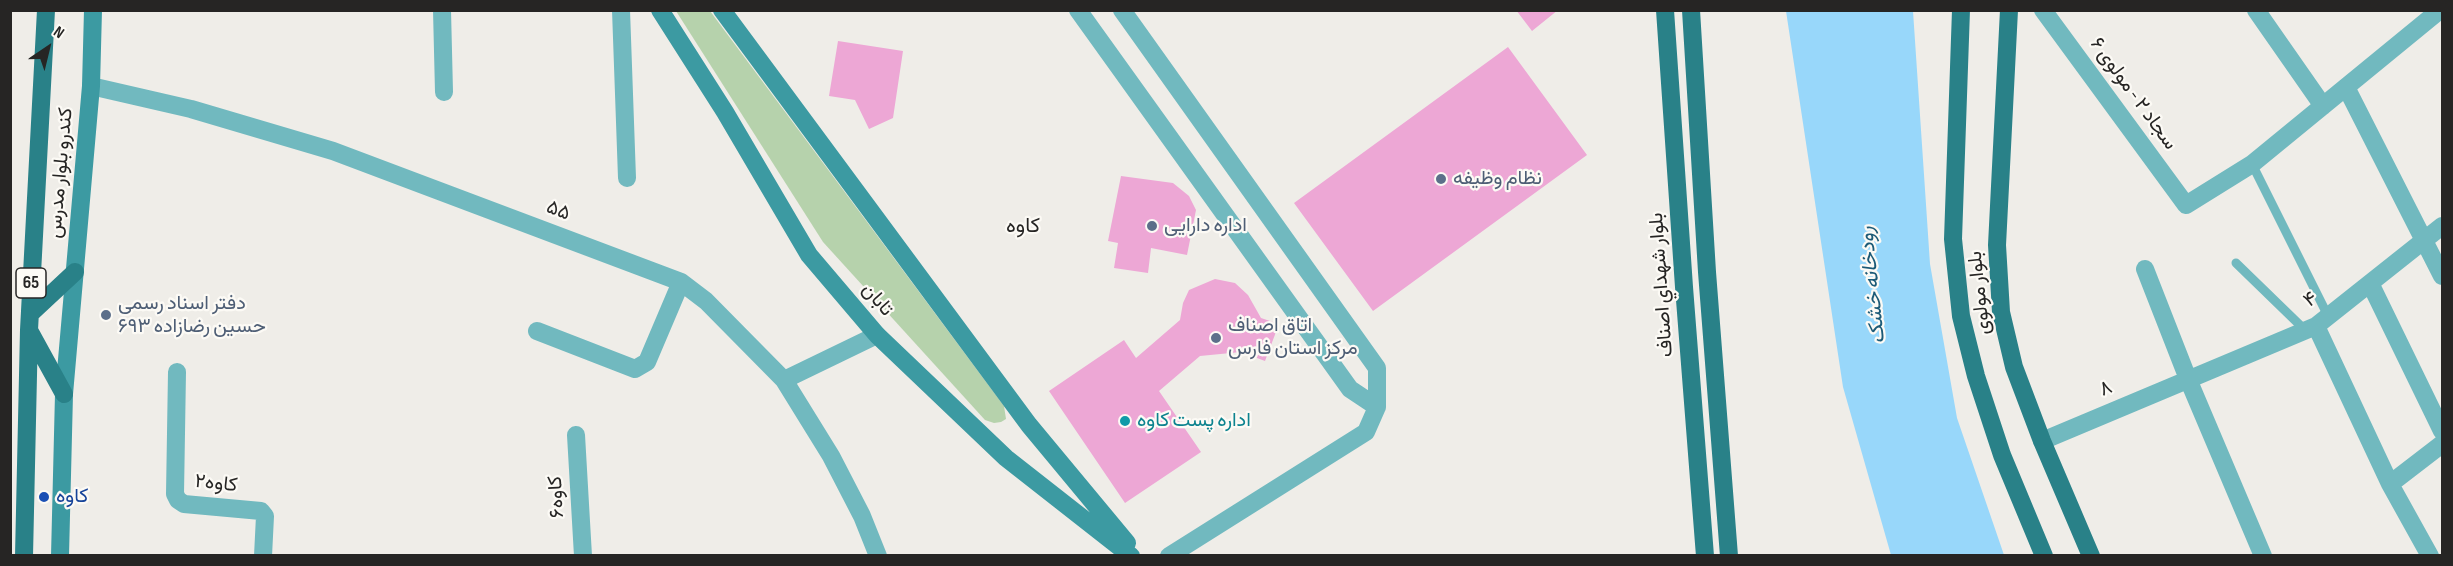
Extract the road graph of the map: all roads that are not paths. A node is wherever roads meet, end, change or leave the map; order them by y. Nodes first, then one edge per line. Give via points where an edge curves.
1 (46, 10) edge
2 (93, 10) edge
3 (442, 10) edge
4 (621, 10) edge
5 (660, 10) edge
6 (722, 10) edge
7 (1078, 10) edge
8 (1122, 10) edge
9 (1665, 10) edge
10 (1691, 10) edge
11 (1961, 10) edge
12 (2009, 10) edge
13 (2043, 10) edge
14 (2256, 10) edge
15 (2440, 10) edge
16 (91, 86) junction
17 (2346, 87) junction
18 (444, 92) dead end
19 (2323, 106) junction
20 (2252, 164) junction
21 (627, 178) dead end
22 (2442, 226) edge
23 (2425, 240) junction
24 (2236, 263) dead end
25 (2145, 269) dead end
26 (75, 272) junction
27 (2442, 276) edge
28 (681, 282) junction
29 (2370, 283) junction
30 (29, 322) junction
31 (2316, 324) junction
32 (537, 331) dead end
33 (877, 335) junction
34 (177, 372) dead end
35 (2188, 379) junction
36 (784, 380) junction
37 (64, 394) junction
38 (1377, 407) junction
39 (2442, 431) edge
40 (576, 435) dead end
41 (2042, 441) junction
42 (2442, 444) edge
43 (2390, 484) junction
44 (24, 555) edge
45 (60, 555) edge
46 (263, 555) edge
47 (583, 555) edge
48 (878, 555) edge
49 (1131, 555) edge
50 (1137, 555) edge
51 (1169, 555) edge
52 (1706, 555) edge
53 (1729, 555) edge
54 (2044, 555) edge
55 (2091, 555) edge
56 (2263, 555) edge
57 (2430, 555) edge

1 - 30 main road, 65
2 - 16 street, کندرو بلوار مدرس
3 - 18 street
4 - 21 street
5 - 33 street, تابان via 808,255
6 - 50 street via 1029,425
7 - 38 street via 1350,389
8 - 38 street via 1377,368
9 - 52 main road, بلوار شهداي اصناف
10 - 53 main road
11 - 54 main road, بلوار مولوی via 1953,239 1961,316 2002,455
12 - 41 main road, بلوار مولوی via 1997,245 2001,312 2014,367
13 - 20 street, سجاد ۲ - مولوی ۶ via 2186,205
14 - 19 street
15 - 17 street
16 - 26 street, کندرو بلوار مدرس
16 - 28 street, ۵۵ via 191,109 333,151
17 - 19 street
17 - 23 street
19 - 20 street
20 - 31 lane
22 - 23 street, ۴
23 - 27 street
23 - 29 street, ۴
24 - 31 lane
25 - 35 street
26 - 30 main road
26 - 37 street, کندرو بلوار مدرس
28 - 32 street via 647,362 636,369
28 - 36 street, ۵۵ via 706,301
29 - 31 street, ۴
29 - 39 street
30 - 37 main road
30 - 44 main road, 65
31 - 35 street, ۴
31 - 43 street
33 - 36 street
33 - 49 street, تابان via 1006,458
34 - 46 street, کاوه۲ via 175,494 184,504 261,511 265,516
35 - 41 street, ۸
35 - 56 street
36 - 48 street, ۵۵ via 831,456
37 - 45 street, کندرو بلوار مدرس
38 - 51 street via 1366,432
40 - 47 street, کاوه۶
41 - 55 main road, بلوار مولوی
42 - 43 street
43 - 57 street

